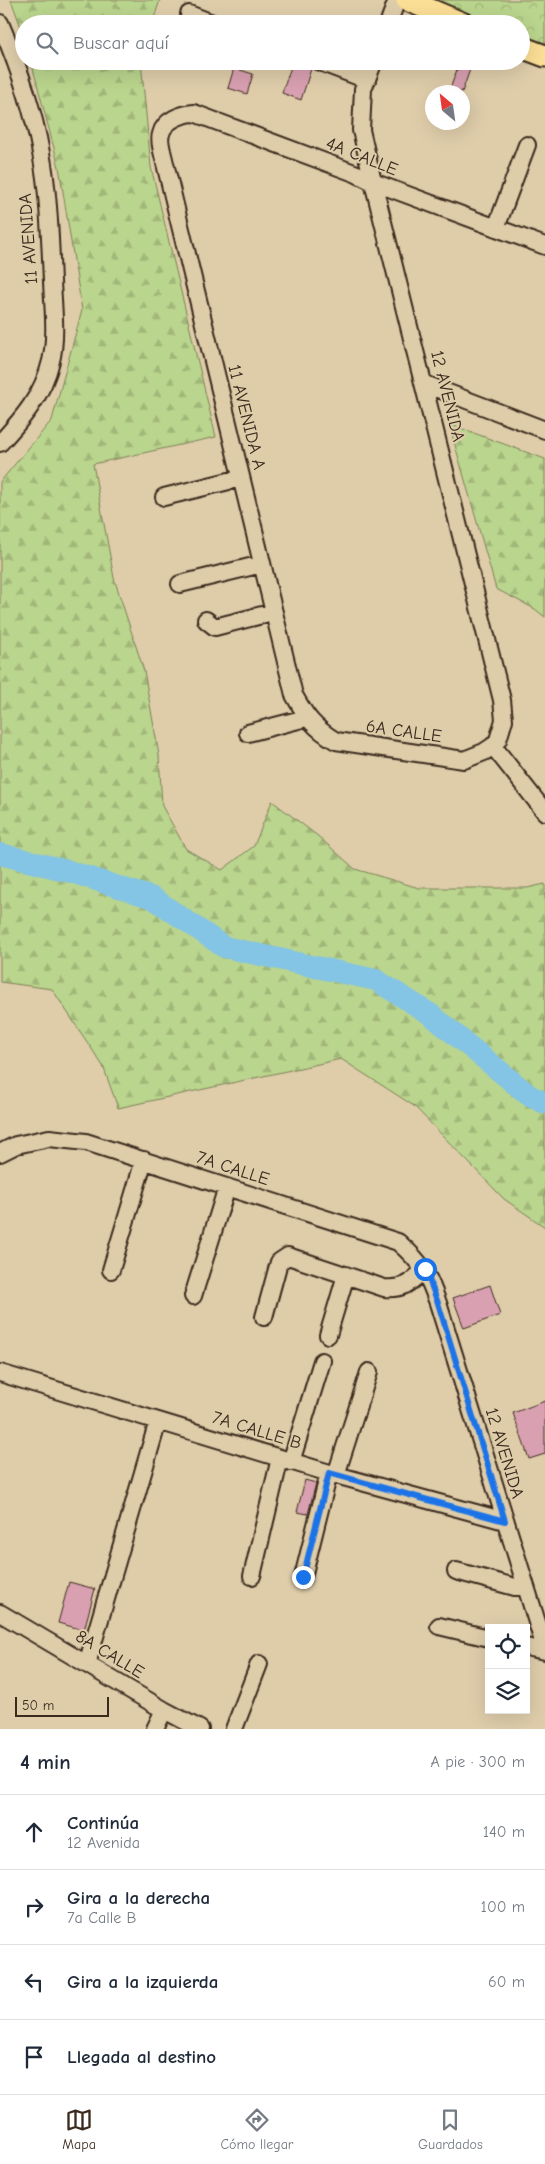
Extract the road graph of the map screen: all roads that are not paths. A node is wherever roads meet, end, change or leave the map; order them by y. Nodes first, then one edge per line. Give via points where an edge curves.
1 (397, 0) edge
2 (407, 0) edge
3 (391, 15) edge
4 (443, 15) edge
5 (0, 23) edge
6 (530, 47) edge
7 (545, 48) edge
8 (530, 50) edge
9 (545, 56) edge
10 (15, 61) edge
11 (18, 70) edge
12 (341, 70) edge
13 (371, 70) edge
14 (367, 80) junction
15 (166, 125) joint
16 (527, 145) dead end
17 (373, 182) junction
18 (496, 228) junction
19 (545, 246) edge
20 (424, 384) junction
21 (545, 430) edge
22 (0, 444) edge
23 (241, 478) junction
24 (164, 497) dead end
25 (262, 564) junction
26 (180, 584) dead end
27 (274, 612) junction
28 (206, 620) dead end
29 (306, 718) junction
30 (248, 733) dead end
31 (496, 743) junction
32 (545, 812) edge
33 (0, 1153) edge
34 (144, 1160) junction
35 (227, 1187) junction
36 (425, 1269) junction
37 (111, 1270) dead end
38 (346, 1275) junction
39 (193, 1296) dead end
40 (264, 1318) dead end
41 (328, 1335) dead end
42 (322, 1361) dead end
43 (369, 1372) dead end
44 (0, 1373) edge
45 (158, 1420) junction
46 (286, 1460) junction
47 (332, 1474) junction
48 (505, 1521) junction
49 (456, 1571) dead end
50 (252, 1576) dead end
51 (303, 1577) dead end
52 (526, 1587) junction
53 (0, 1613) edge
54 (439, 1626) dead end
55 (485, 1637) edge
56 (530, 1648) edge
57 (545, 1650) edge
58 (87, 1664) junction
59 (259, 1664) dead end
60 (159, 1721) edge
61 (200, 1729) edge
62 (234, 1729) edge

1 - 3 street
2 - 4 main road
5 - 10 street, 11 AVENIDA
6 - 7 main road
8 - 9 main road
11 - 22 street, 11 AVENIDA via 42,155 53,322 51,360 39,396
12 - 14 street
13 - 14 street, 12 AVENIDA
14 - 17 street, 12 AVENIDA via 363,89 361,130
15 - 17 street, 4A CALLE via 194,113
15 - 23 street, 11 AVENIDA A via 160,135 162,151
16 - 18 street
17 - 18 street, 4A CALLE
17 - 20 street, 12 AVENIDA
18 - 19 street, 4A CALLE
20 - 21 street
20 - 31 street, 12 AVENIDA via 502,700 504,720
23 - 24 street
23 - 25 street, 11 AVENIDA A
25 - 26 street
25 - 27 street, 11 AVENIDA A
27 - 28 street via 215,627
27 - 29 street, 11 AVENIDA A via 294,695
29 - 30 street
29 - 31 street, 6A CALLE via 336,742 464,760
31 - 32 street
33 - 34 street, 7A CALLE via 16,1145 49,1138 86,1142
34 - 35 street, 7A CALLE
34 - 37 street
35 - 36 street, 7A CALLE via 398,1242
35 - 39 street
36 - 38 street via 410,1283 395,1289
36 - 48 street, 12 AVENIDA
38 - 40 street via 288,1256 283,1258 279,1262
38 - 41 street
42 - 46 street
43 - 47 street
44 - 45 street, 7A CALLE B
45 - 46 street, 7A CALLE B
45 - 58 street
46 - 47 street, 7A CALLE B
46 - 50 street
47 - 48 street, 7A CALLE B
47 - 51 street
48 - 52 street, 12 AVENIDA
49 - 52 street
52 - 57 street, 12 AVENIDA
53 - 58 street, 8A CALLE
54 - 55 street
56 - 57 street
58 - 60 street, 8A CALLE
59 - 62 street
60 - 61 street, 8A CALLE

